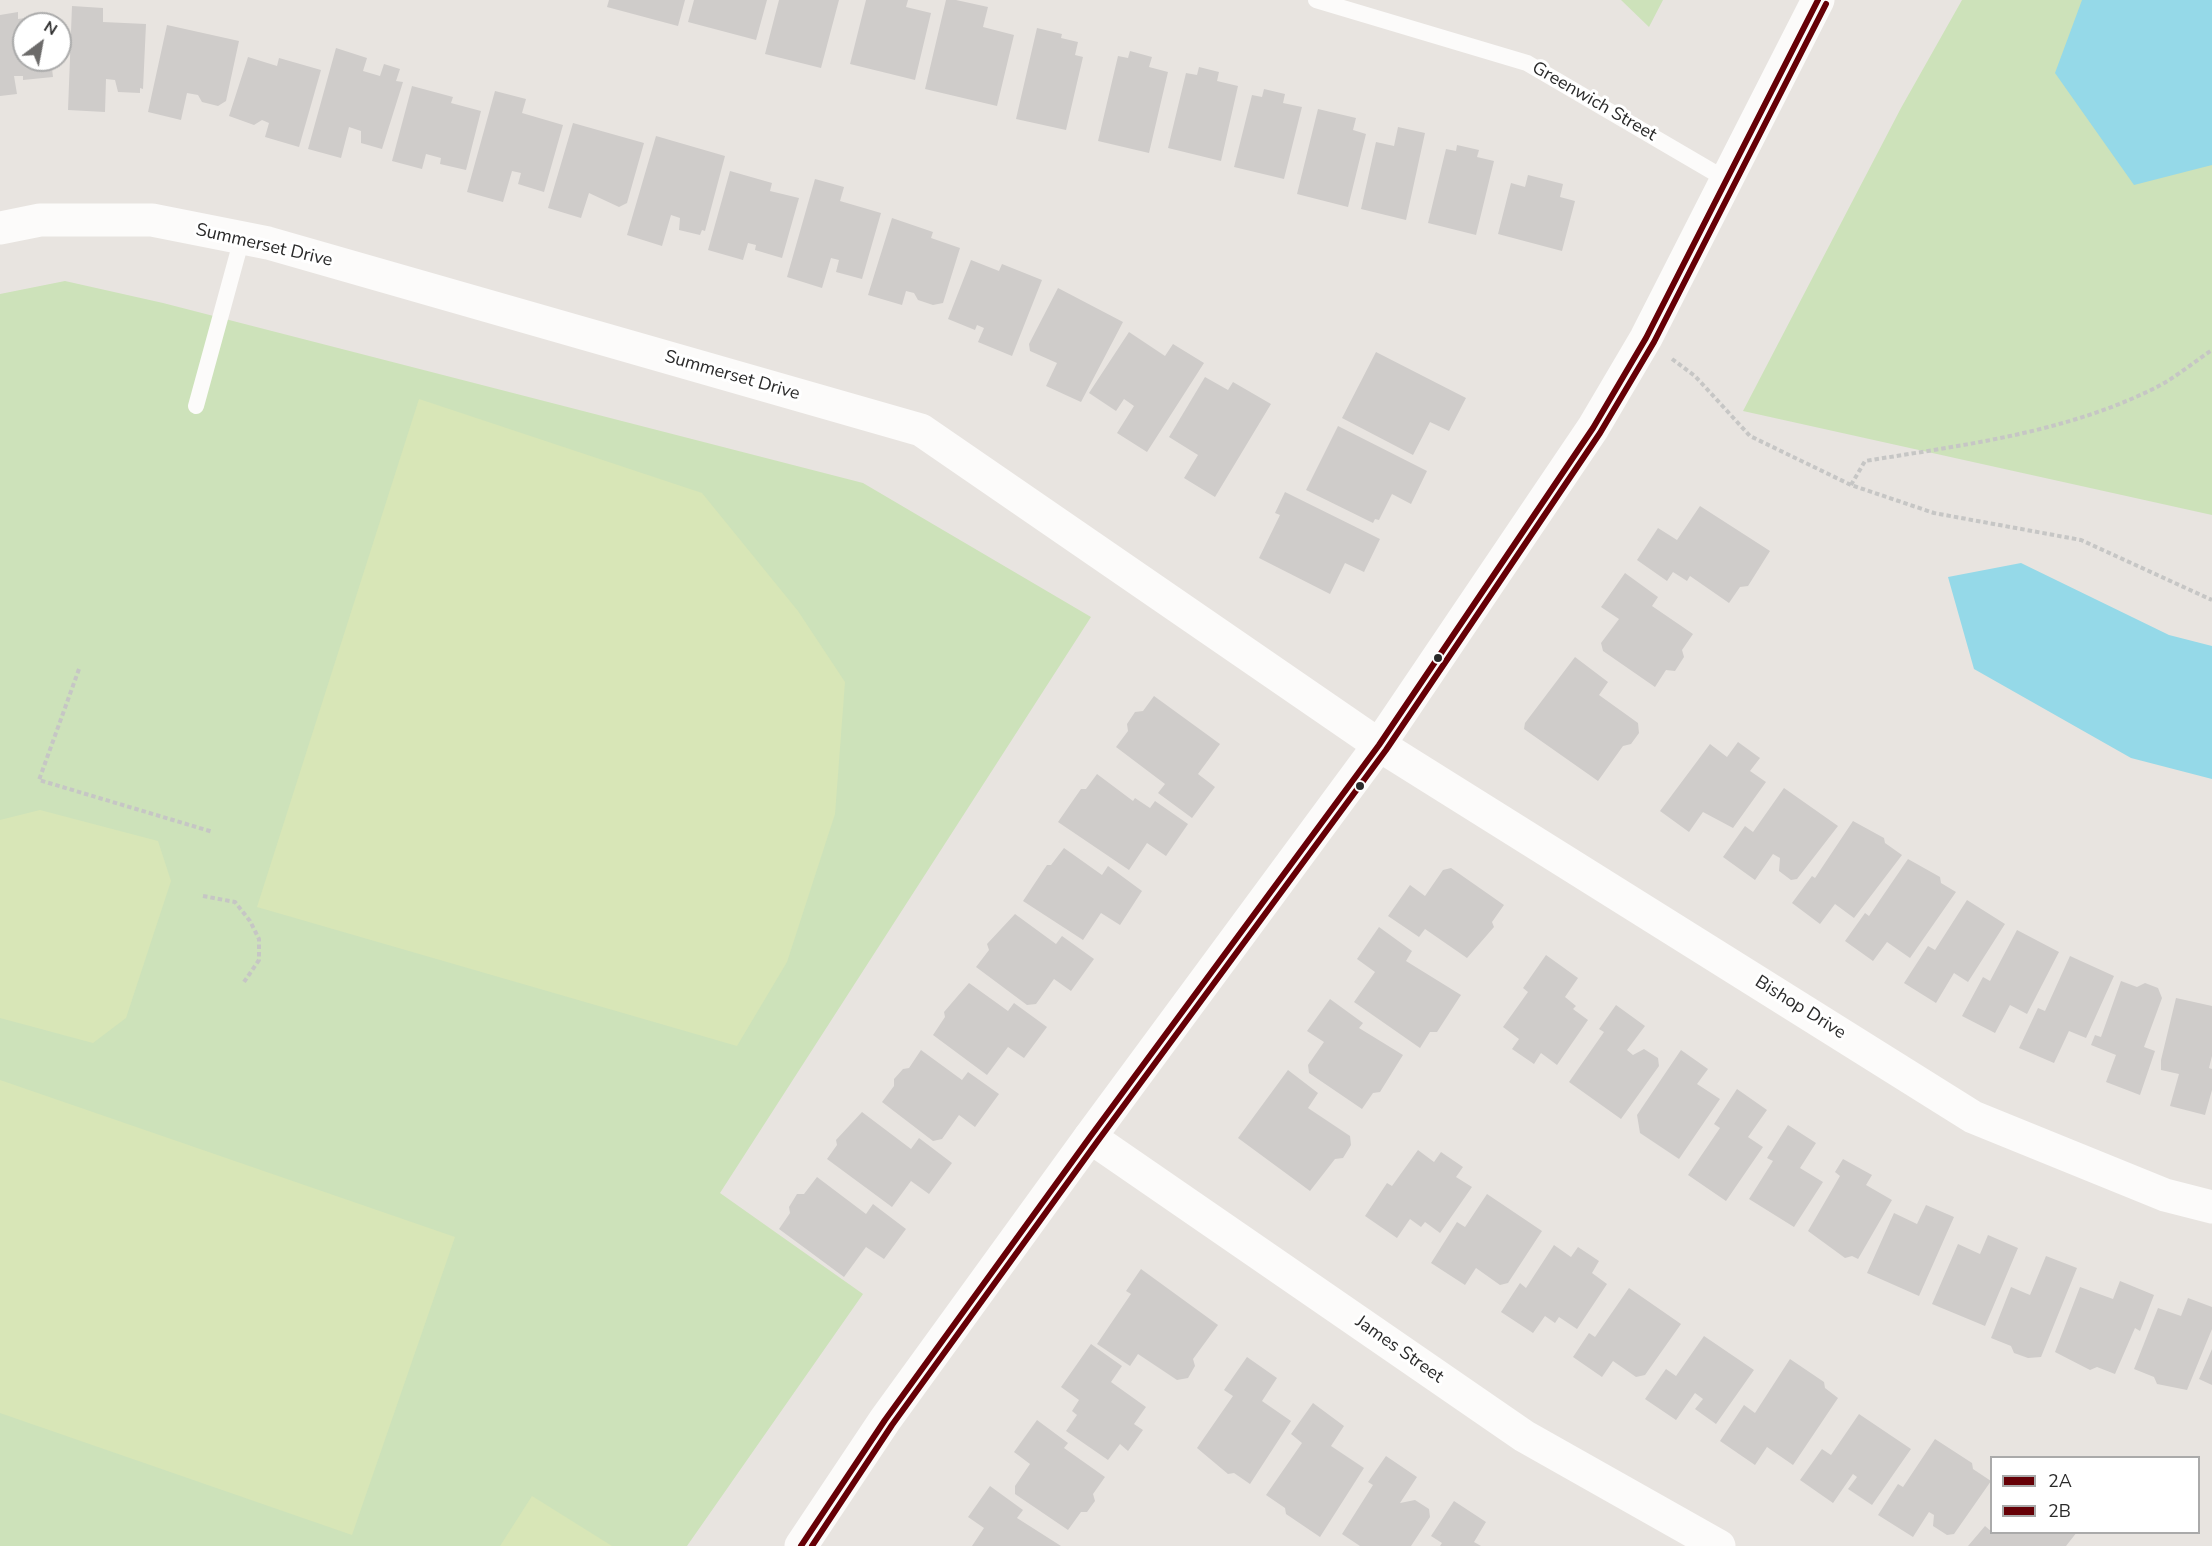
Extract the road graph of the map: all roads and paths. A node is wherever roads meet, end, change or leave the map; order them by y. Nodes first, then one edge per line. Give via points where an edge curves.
1 (1316, 0) edge
2 (1818, 0) edge
3 (1727, 180) junction
4 (0, 228) edge
5 (243, 238) junction
6 (1646, 338) junction
7 (2212, 350) edge
8 (196, 406) dead end
9 (1851, 485) junction
10 (2212, 600) edge
11 (79, 669) dead end
12 (1380, 745) junction
13 (213, 832) dead end
14 (203, 896) dead end
15 (244, 982) dead end
16 (1090, 1137) junction
17 (2212, 1207) edge
18 (801, 1546) edge
19 (1719, 1546) edge

1 - 3 lane, Greenwich Street via 1527,63
2 - 3 street
3 - 6 street
4 - 5 street, Summerset Drive via 40,220 152,220
5 - 8 lane
5 - 12 street, Summerset Drive via 921,430
6 - 9 path via 1695,376 1750,436
6 - 12 street via 1593,428
7 - 9 path via 2157,387 2085,417 1987,441 1865,461
9 - 10 path via 1934,513 2081,540
11 - 13 path via 39,780
12 - 16 street
12 - 17 street, Bishop Drive via 1973,1117 2165,1195
14 - 15 path via 235,902 259,939 259,960
16 - 18 street via 885,1420
16 - 19 street, James Street via 1524,1436

